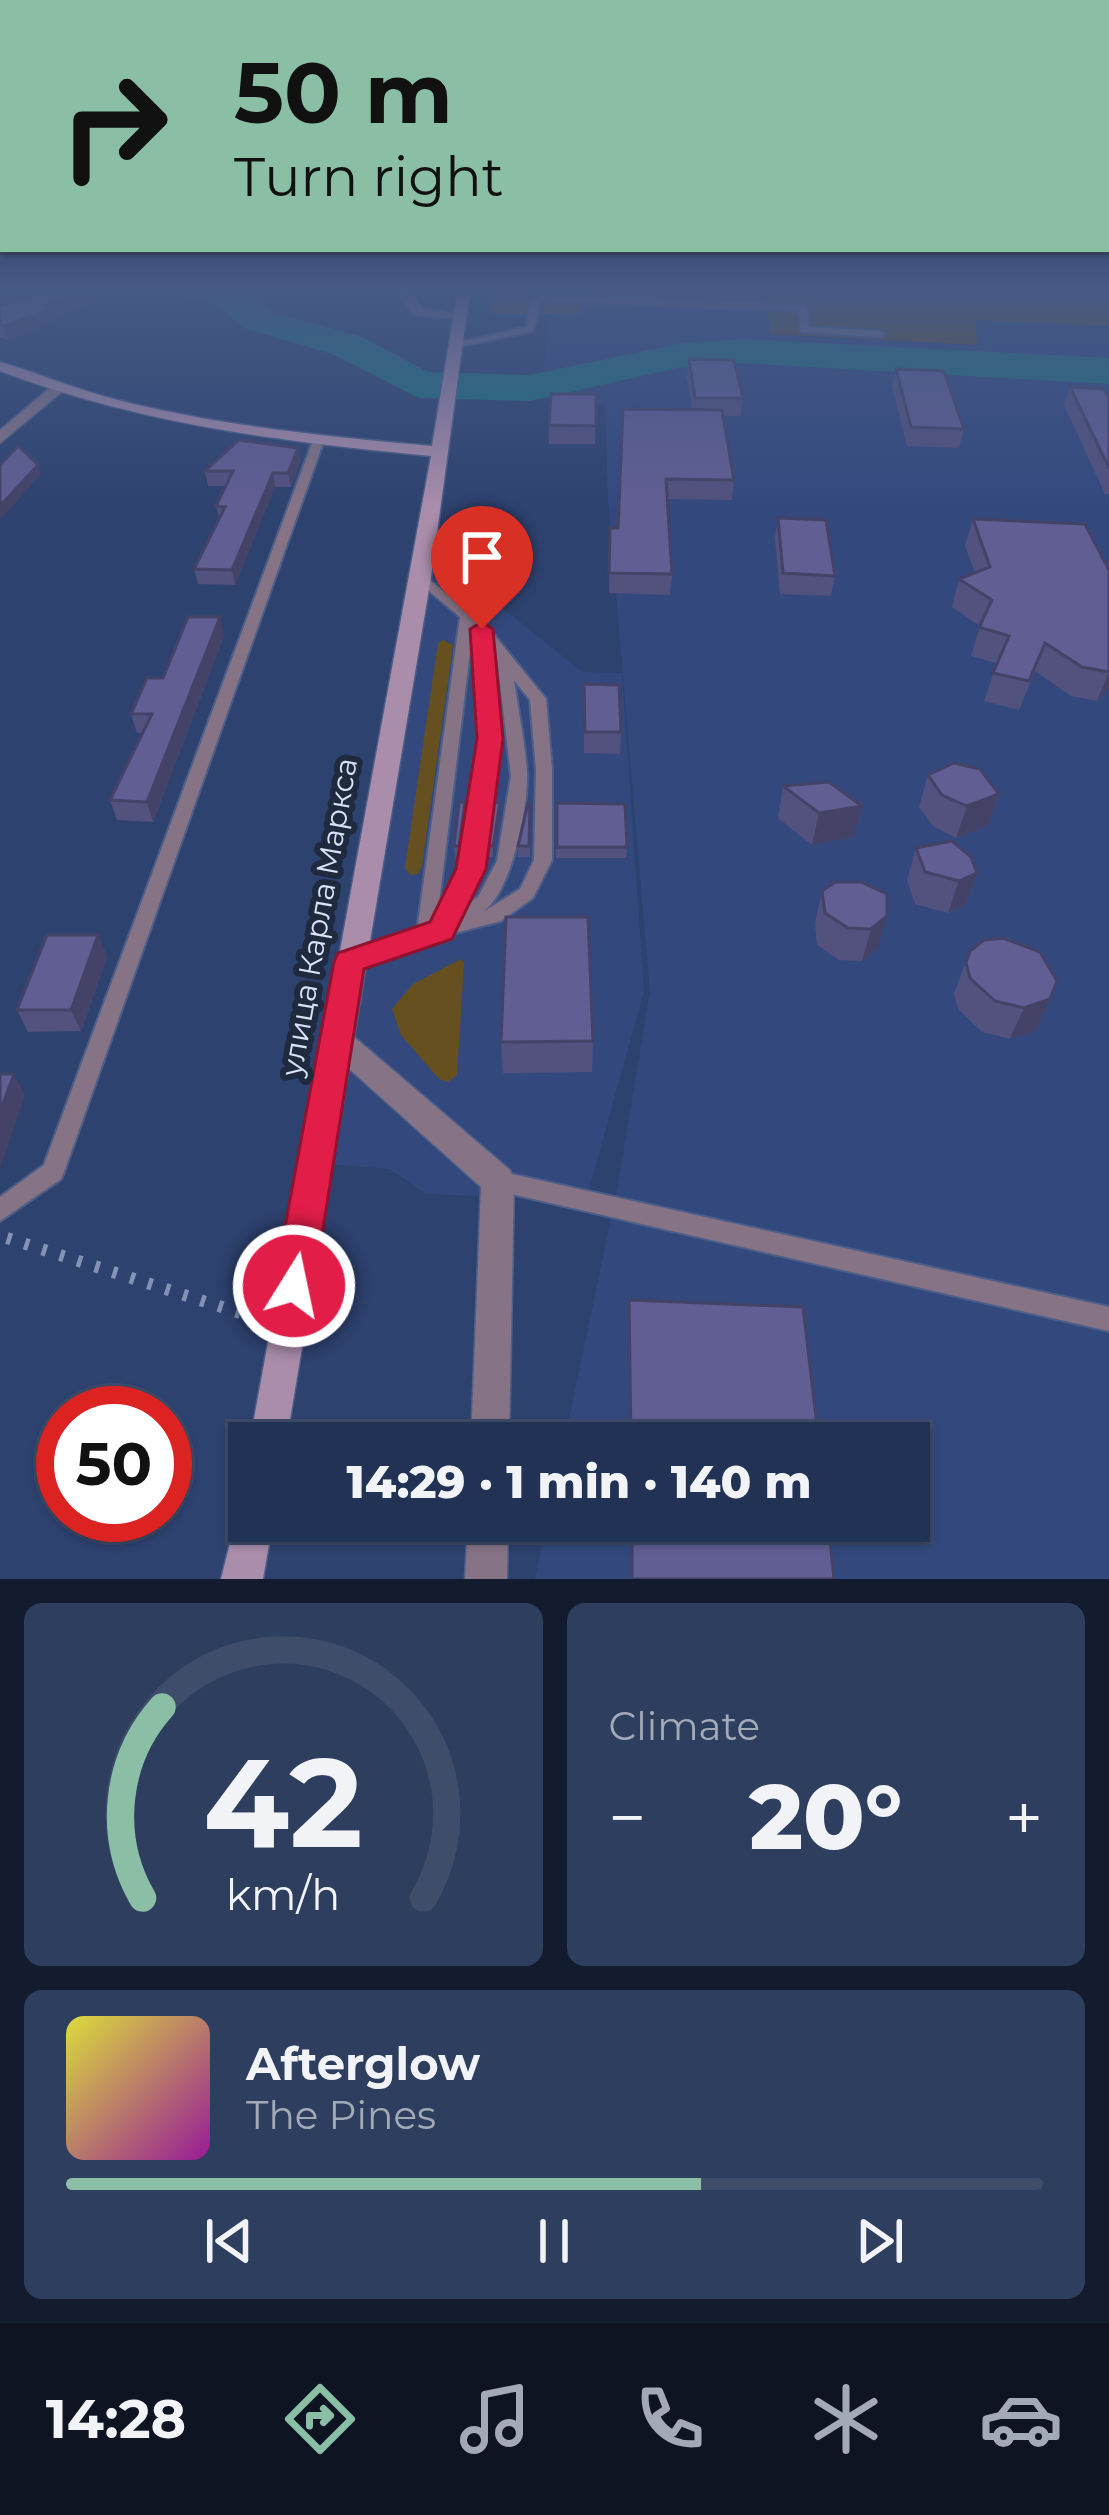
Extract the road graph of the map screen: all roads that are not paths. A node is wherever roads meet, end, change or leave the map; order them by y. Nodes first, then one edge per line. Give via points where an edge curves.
1 (455, 363) edge
2 (0, 366) edge
3 (56, 390) junction
4 (0, 438) edge
5 (318, 440) junction
6 (439, 452) junction
7 (421, 577) junction
8 (466, 617) junction
9 (482, 629) junction
10 (504, 658) junction
11 (434, 933) junction
12 (350, 962) junction
13 (336, 1039) junction
14 (498, 1180) junction
15 (0, 1210) edge
16 (1109, 1318) edge
17 (271, 1422) edge
18 (491, 1422) edge
19 (249, 1542) edge
20 (487, 1542) edge
21 (242, 1579) edge
22 (486, 1579) edge

1 - 6 main road, улица Карла Маркса
2 - 3 main road
3 - 4 street
3 - 5 main road
5 - 6 main road
5 - 15 lane via 53,1172
6 - 7 main road, улица Карла Маркса
7 - 8 lane
7 - 12 main road, улица Карла Маркса
8 - 9 lane
8 - 11 lane
9 - 10 lane
9 - 11 lane via 490,739 471,869
10 - 11 lane via 519,776 506,861 484,902
10 - 11 lane via 538,699 543,860 526,893 494,916
11 - 12 lane
12 - 13 main road, улица Карла Маркса
13 - 14 street
13 - 17 main road, улица Карла Маркса
14 - 16 lane
14 - 18 street
19 - 21 main road
20 - 22 street

